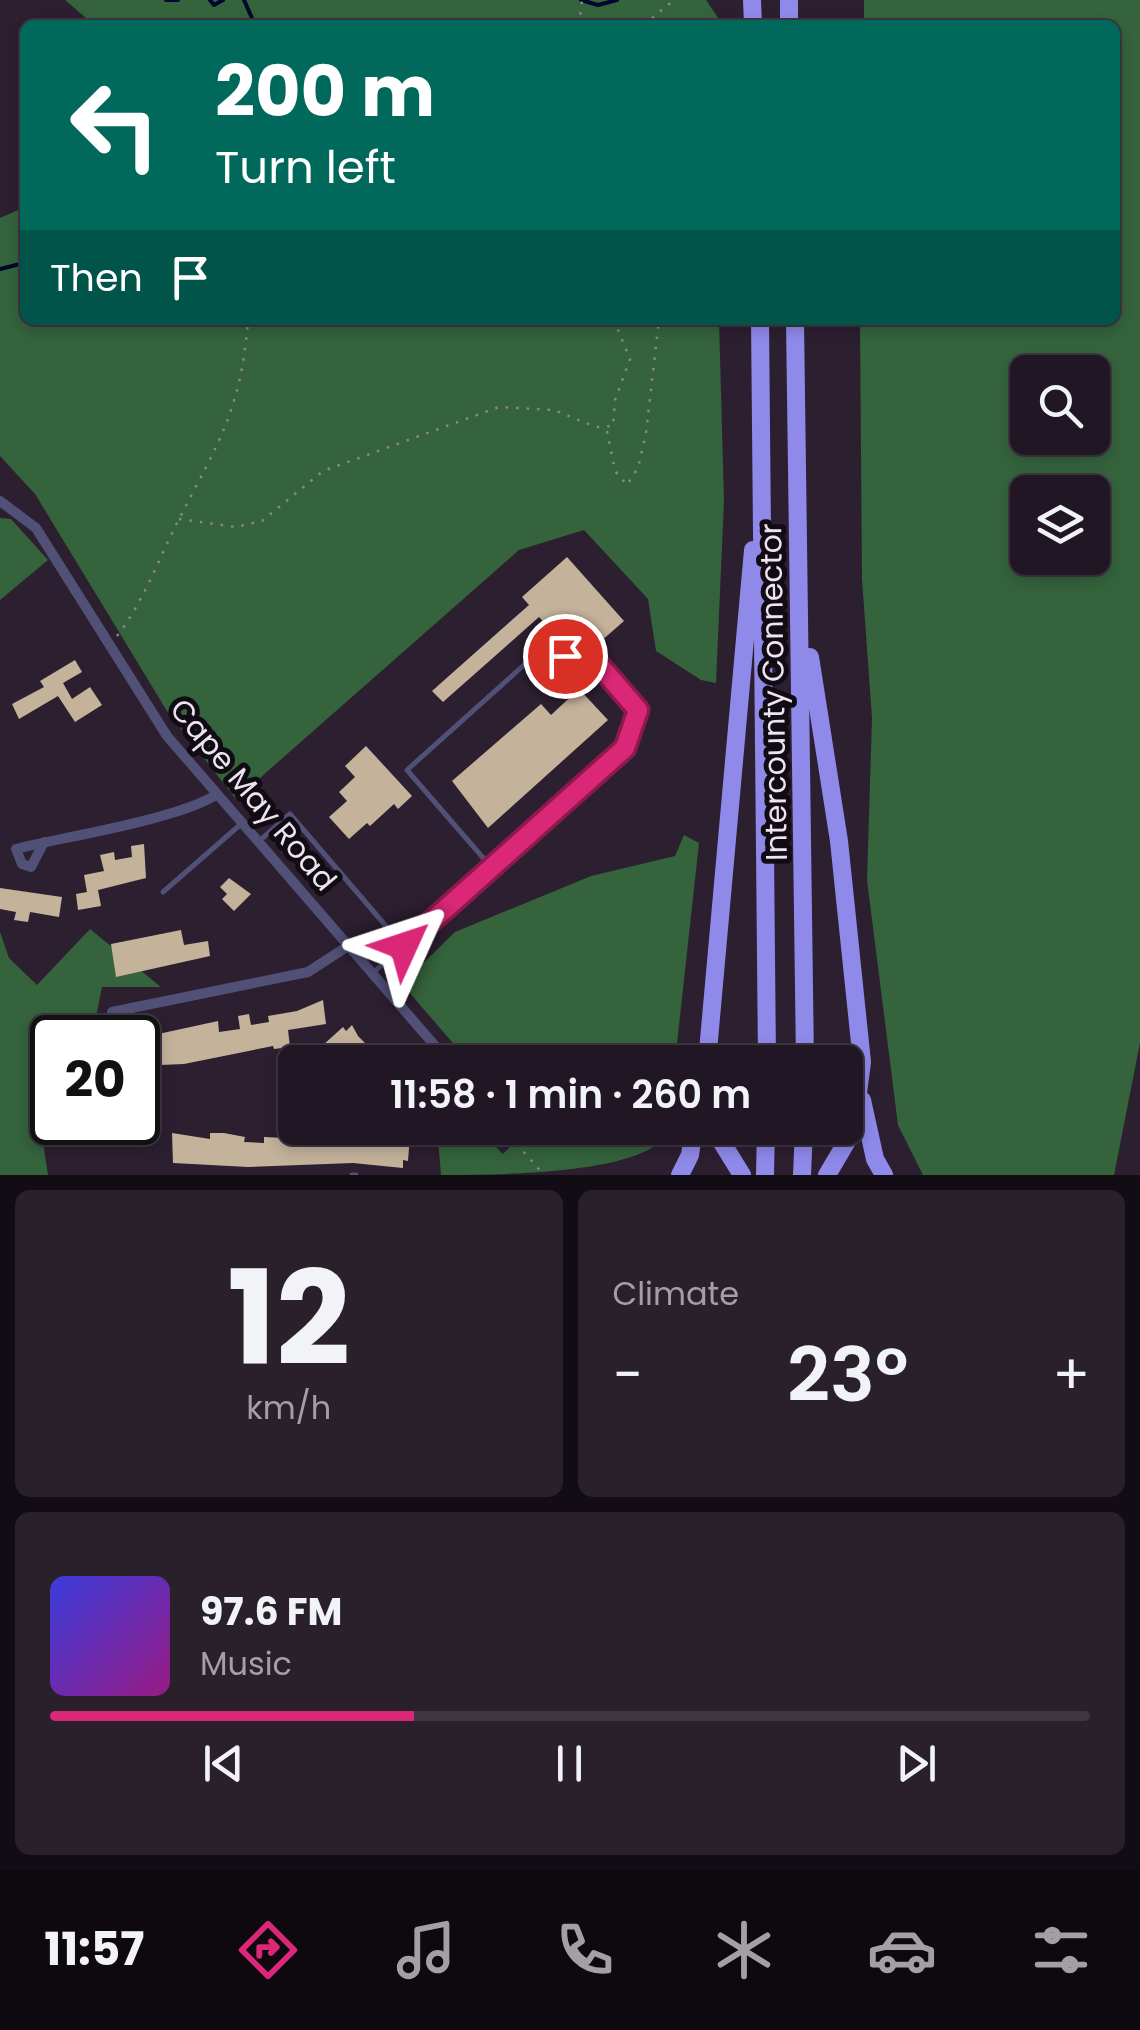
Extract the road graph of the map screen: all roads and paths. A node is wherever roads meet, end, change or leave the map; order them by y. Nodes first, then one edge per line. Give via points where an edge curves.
1 (674, 0) edge
2 (650, 20) edge
3 (248, 325) edge
4 (616, 325) edge
5 (658, 325) edge
6 (760, 325) edge
7 (796, 325) edge
8 (605, 428) junction
9 (762, 488) junction
10 (0, 501) edge
11 (179, 519) junction
12 (802, 619) junction
13 (110, 645) junction
14 (216, 795) junction
15 (241, 824) junction
16 (44, 842) dead end
17 (258, 842) junction
18 (491, 867) junction
19 (163, 892) dead end
20 (348, 946) junction
21 (404, 946) junction
22 (372, 974) junction
23 (112, 1012) dead end
24 (434, 1045) edge
25 (707, 1045) edge
26 (767, 1045) edge
27 (804, 1045) edge
28 (860, 1045) edge
29 (863, 1106) edge
30 (518, 1145) edge
31 (691, 1145) edge
32 (722, 1145) edge
33 (766, 1145) edge
34 (803, 1145) edge
35 (847, 1145) edge
36 (544, 1175) edge
37 (680, 1175) edge
38 (742, 1175) edge
39 (765, 1175) edge
40 (802, 1175) edge
41 (828, 1175) edge
42 (884, 1175) edge

1 - 2 path
3 - 11 path via 231,416
4 - 8 path via 630,359 614,400 613,426
5 - 8 path via 646,433 638,468 626,485 615,471
6 - 9 highway, Intercounty Connector
7 - 12 highway, Intercounty Connector
8 - 11 path via 554,410 499,407 324,471 262,521 236,528
9 - 25 highway via 744,616
9 - 26 highway, Intercounty Connector
10 - 13 street, Cape May Road via 36,528
11 - 13 path via 136,610
12 - 27 highway, Intercounty Connector
12 - 28 highway via 839,842
13 - 14 street, Cape May Road via 167,736
14 - 15 street, Cape May Road
14 - 16 street
15 - 17 street, Cape May Road
15 - 19 lane
17 - 20 street, Cape May Road
17 - 21 lane via 290,814
18 - 18 lane via 406,770 534,656 600,666 638,710 625,748
18 - 21 lane
20 - 22 street, Cape May Road
20 - 23 street via 308,972
21 - 22 lane
22 - 24 street, Cape May Road
29 - 42 highway
30 - 36 path
31 - 37 highway
32 - 38 highway
33 - 39 highway
34 - 40 highway
35 - 41 highway

